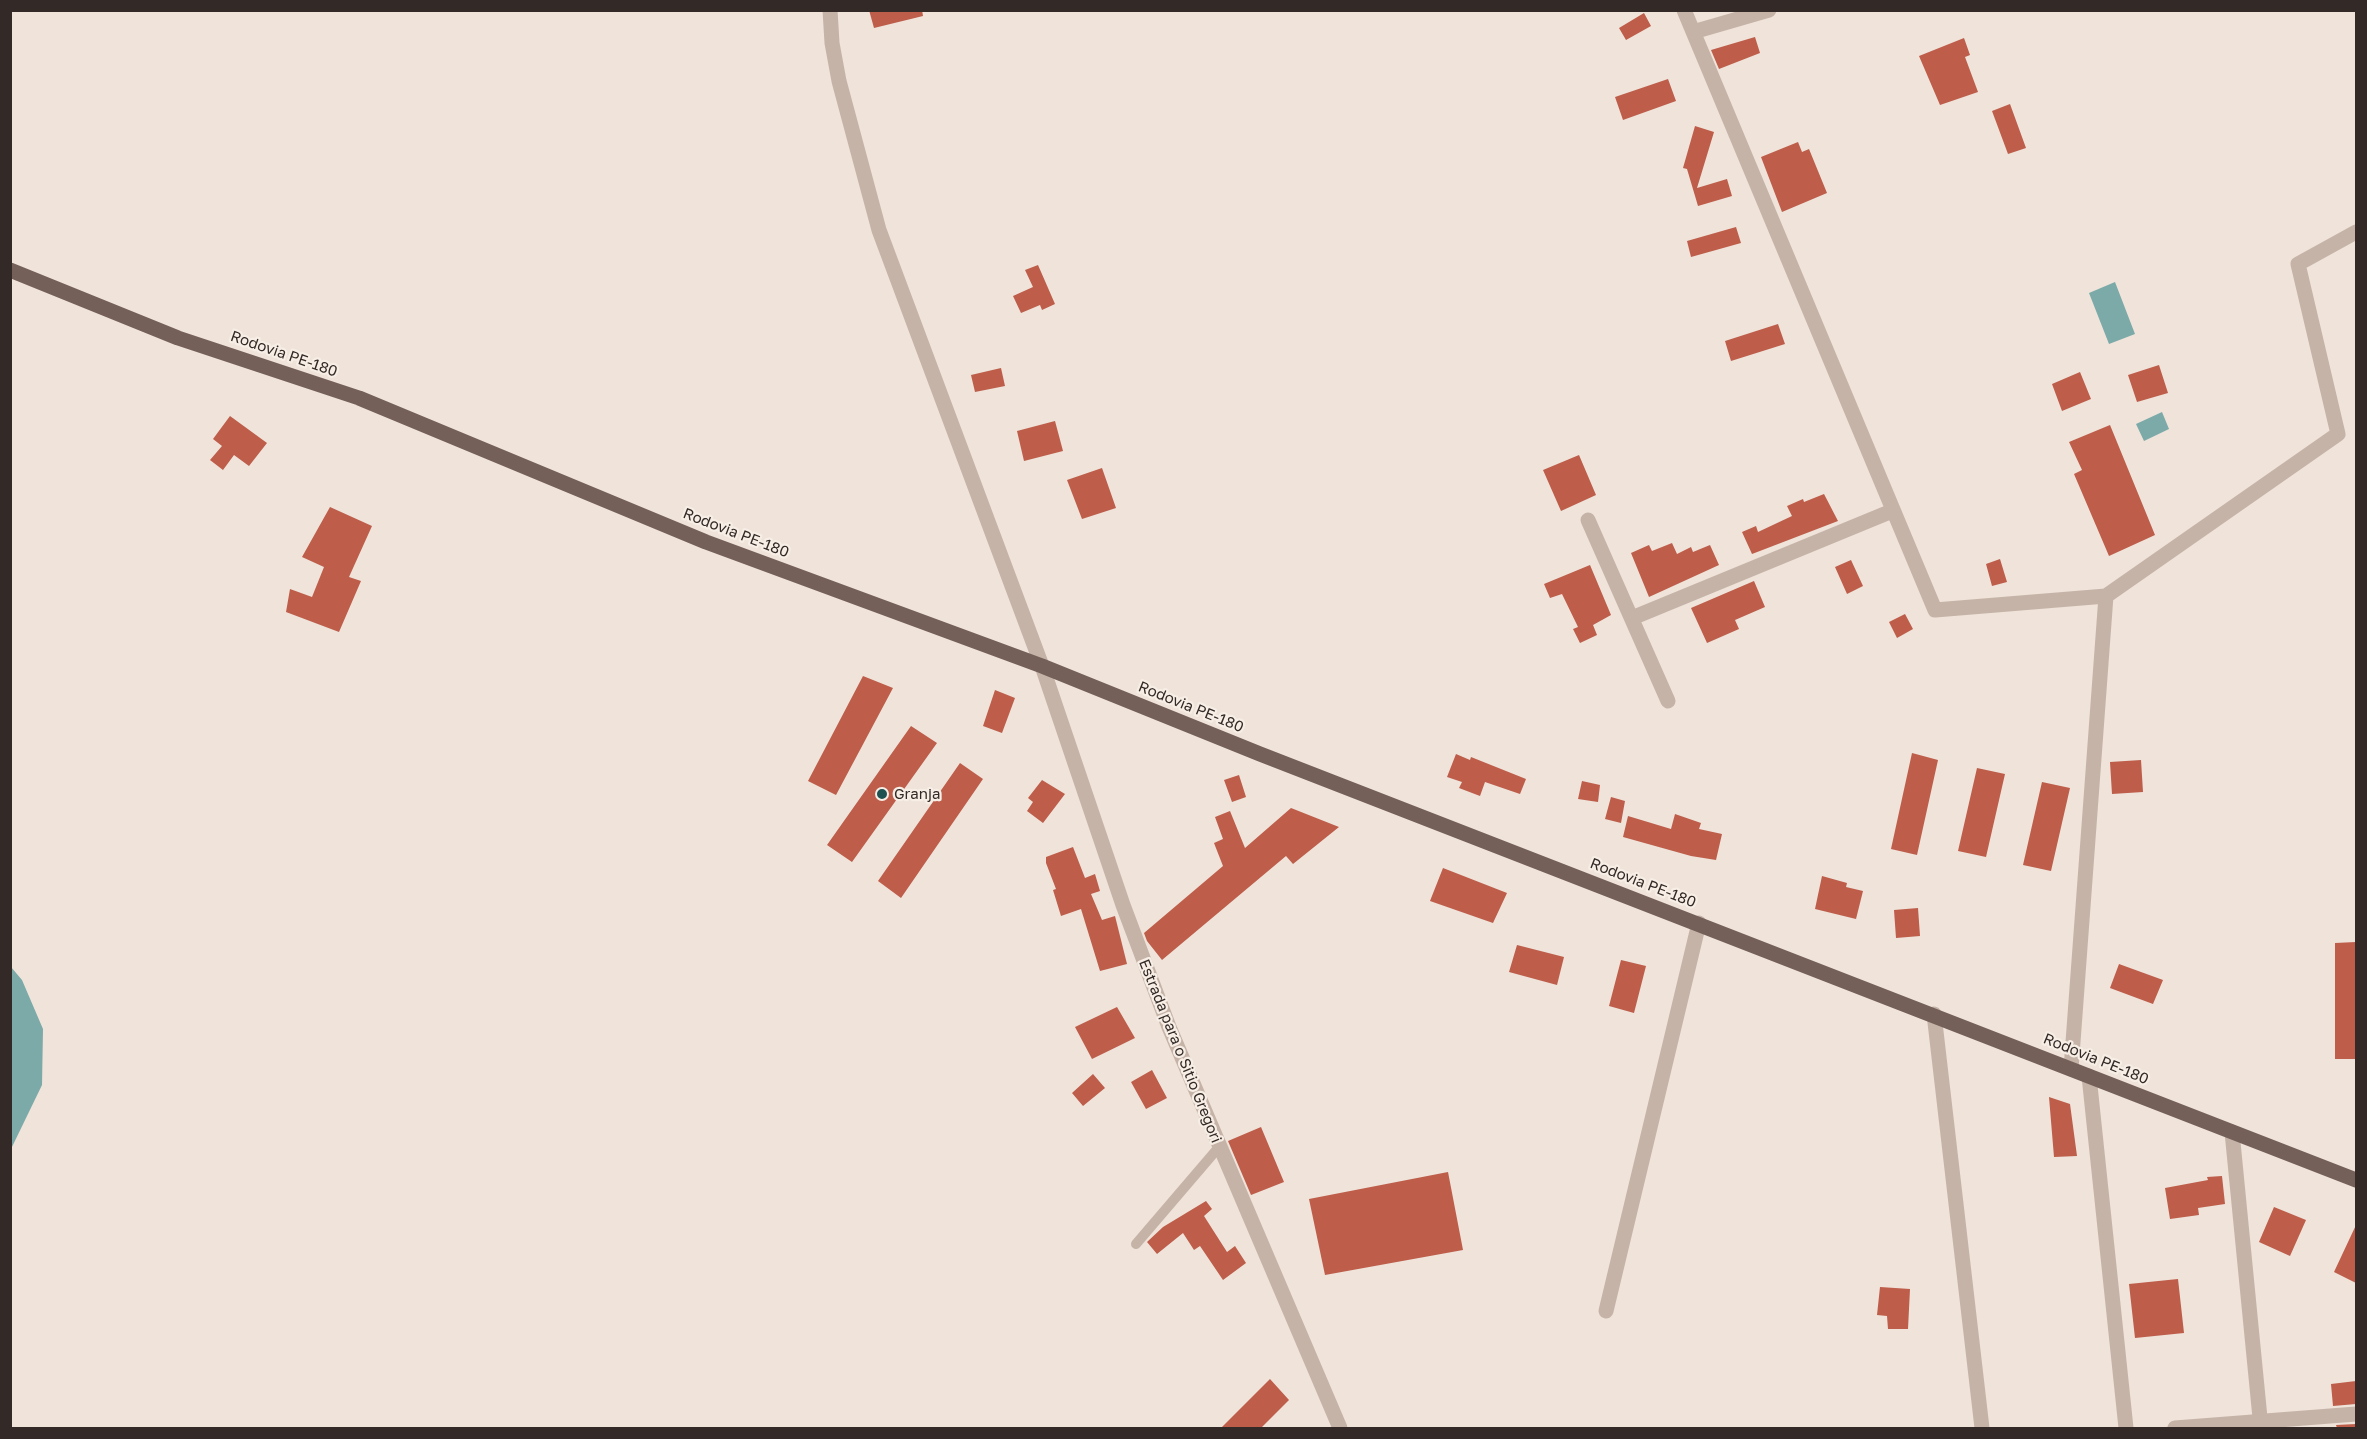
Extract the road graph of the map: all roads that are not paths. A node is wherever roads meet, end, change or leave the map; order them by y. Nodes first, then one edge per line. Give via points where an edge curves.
1 (830, 10) edge
2 (1684, 10) edge
3 (1769, 10) edge
4 (1693, 32) junction
5 (2356, 232) edge
6 (10, 270) edge
7 (1892, 511) junction
8 (1588, 520) dead end
9 (2106, 596) junction
10 (1632, 618) junction
11 (1042, 666) junction
12 (1668, 702) dead end
13 (1699, 923) junction
14 (1934, 1014) junction
15 (2071, 1069) junction
16 (2089, 1076) junction
17 (2232, 1132) junction
18 (1219, 1147) junction
19 (2356, 1179) edge
20 (1136, 1244) dead end
21 (1606, 1311) dead end
22 (2356, 1414) edge
23 (2261, 1425) edge
24 (1340, 1428) edge
25 (1982, 1428) edge
26 (2126, 1428) edge
27 (2175, 1428) edge

1 - 11 street, Estrada para o Sitio Gregori via 839,81 879,230
2 - 4 street
3 - 4 street
4 - 7 street
5 - 9 street via 2298,264 2338,434
6 - 11 main road, Rodovia PE-180 via 178,338 359,398 706,542
7 - 9 street via 1935,610
7 - 10 street
8 - 10 street
9 - 15 street
10 - 12 street
11 - 13 main road, Rodovia PE-180
11 - 18 street, Estrada para o Sitio Gregori via 1123,905
13 - 14 main road, Rodovia PE-180
13 - 21 street
14 - 15 main road, Rodovia PE-180
14 - 25 street
15 - 16 main road, Rodovia PE-180
16 - 17 main road, Rodovia PE-180
16 - 26 street
17 - 19 main road, Rodovia PE-180
17 - 23 street
18 - 20 lane
18 - 24 street, Estrada para o Sitio Gregori
22 - 23 street
23 - 27 street

